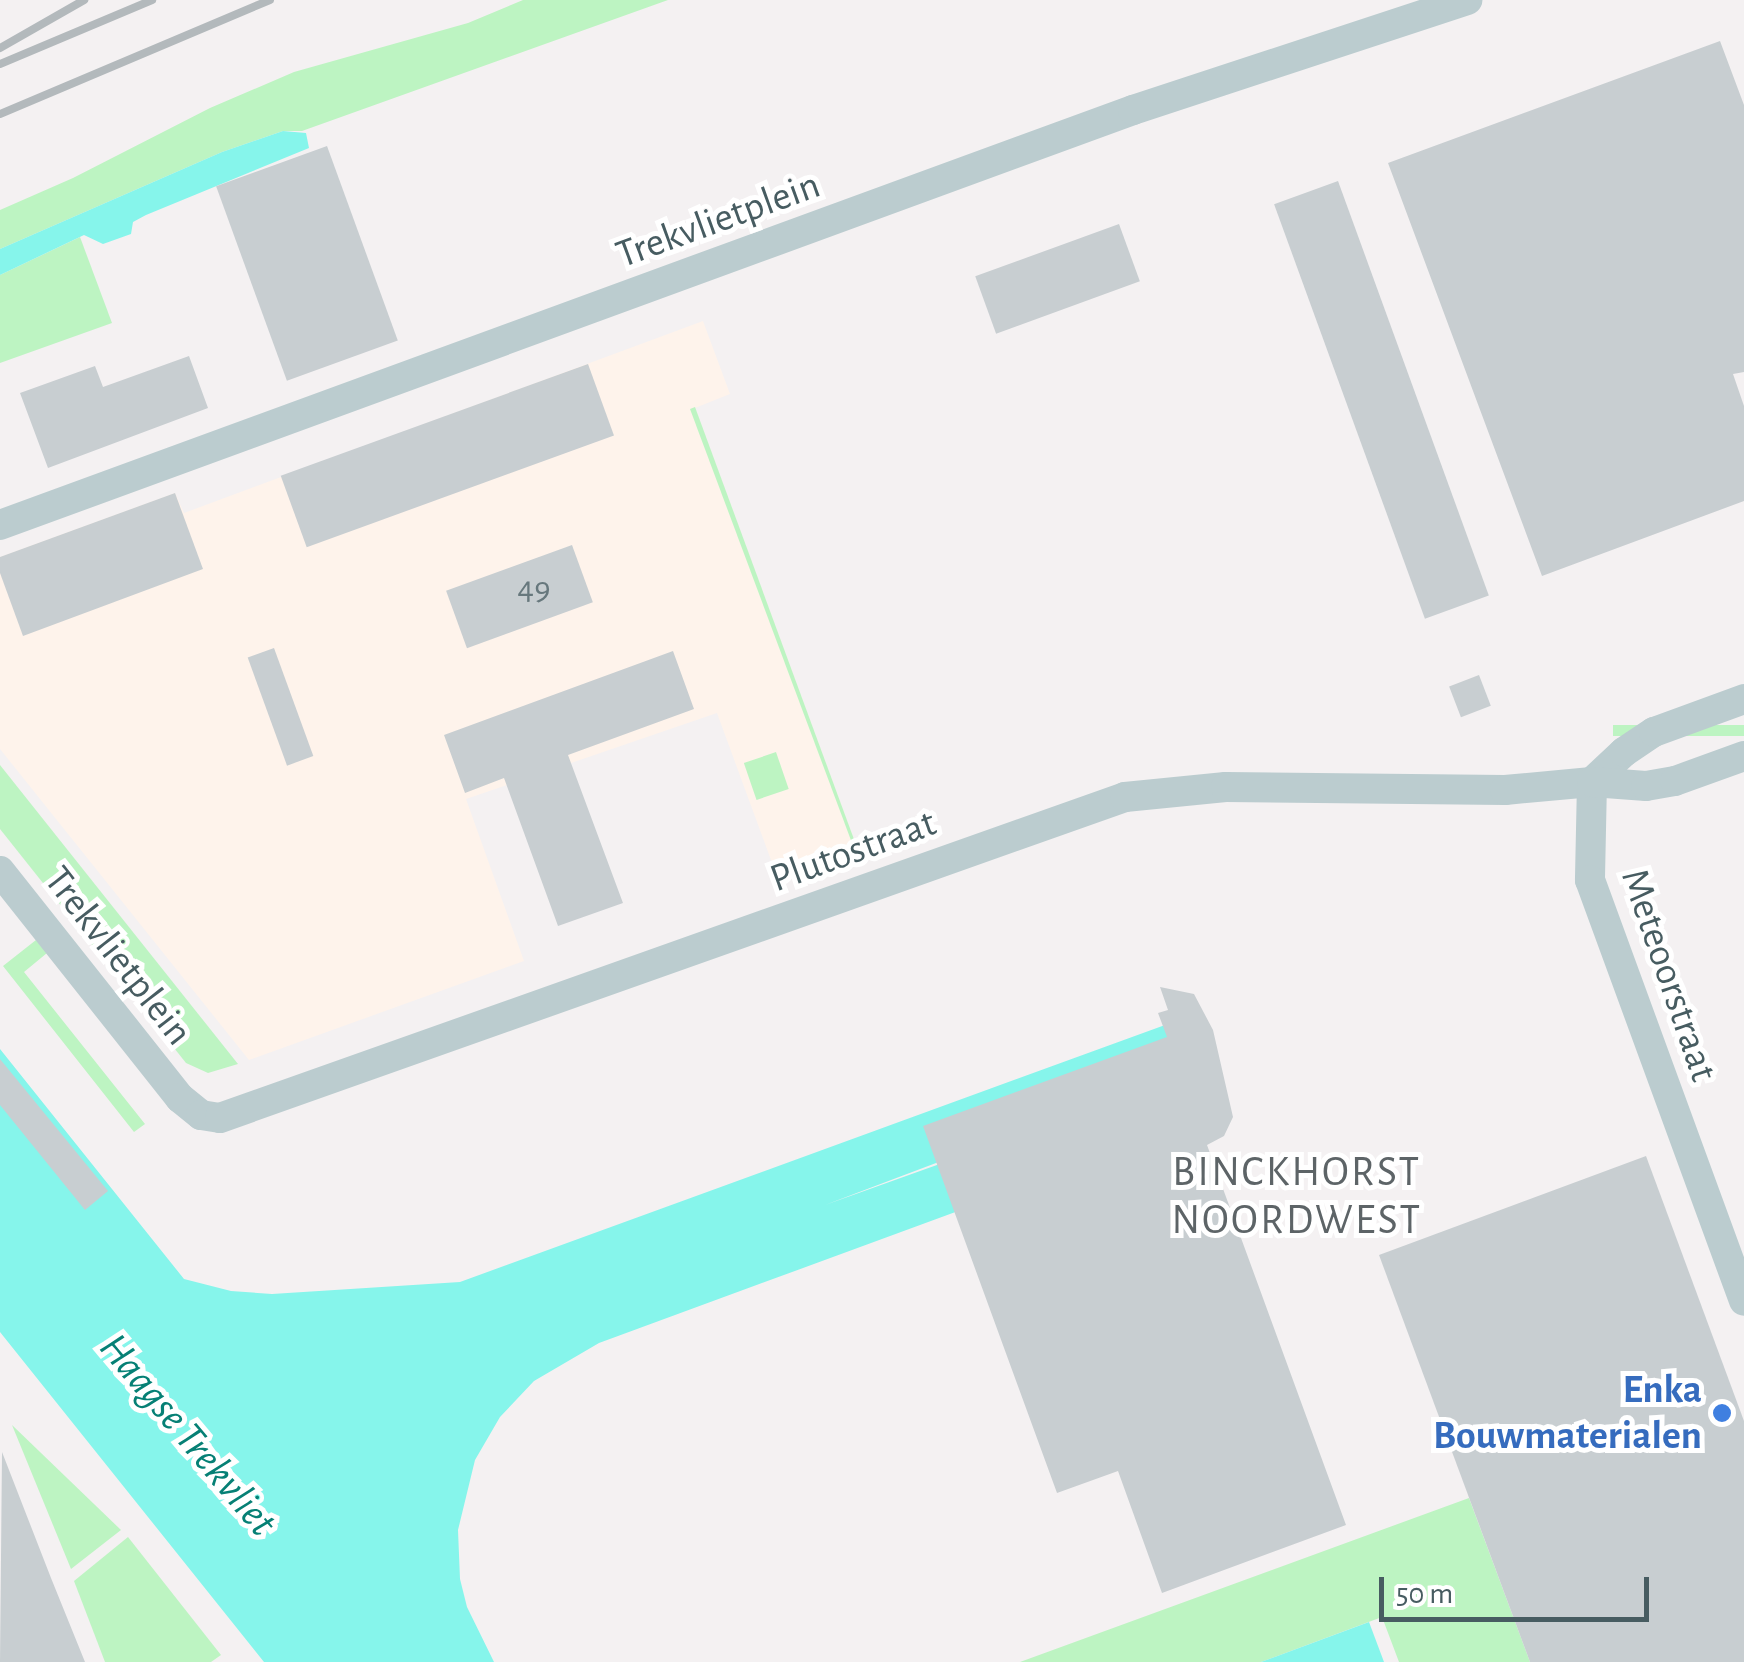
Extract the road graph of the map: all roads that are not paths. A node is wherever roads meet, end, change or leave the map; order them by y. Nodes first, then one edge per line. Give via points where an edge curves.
1 (1468, 0) edge
2 (0, 525) edge
3 (1744, 699) edge
4 (1744, 756) edge
5 (1592, 782) junction
6 (0, 872) edge
7 (173, 1090) joint
8 (1744, 1301) edge

1 - 2 street, Trekvlietplein via 1133,110
3 - 5 street via 1654,732
4 - 5 street, Plutostraat via 1657,785
5 - 7 street, Plutostraat via 1480,790 1226,787 1125,797 233,1116 201,1115
5 - 8 street, Meteoorstraat via 1590,880
6 - 7 street, Trekvlietplein

